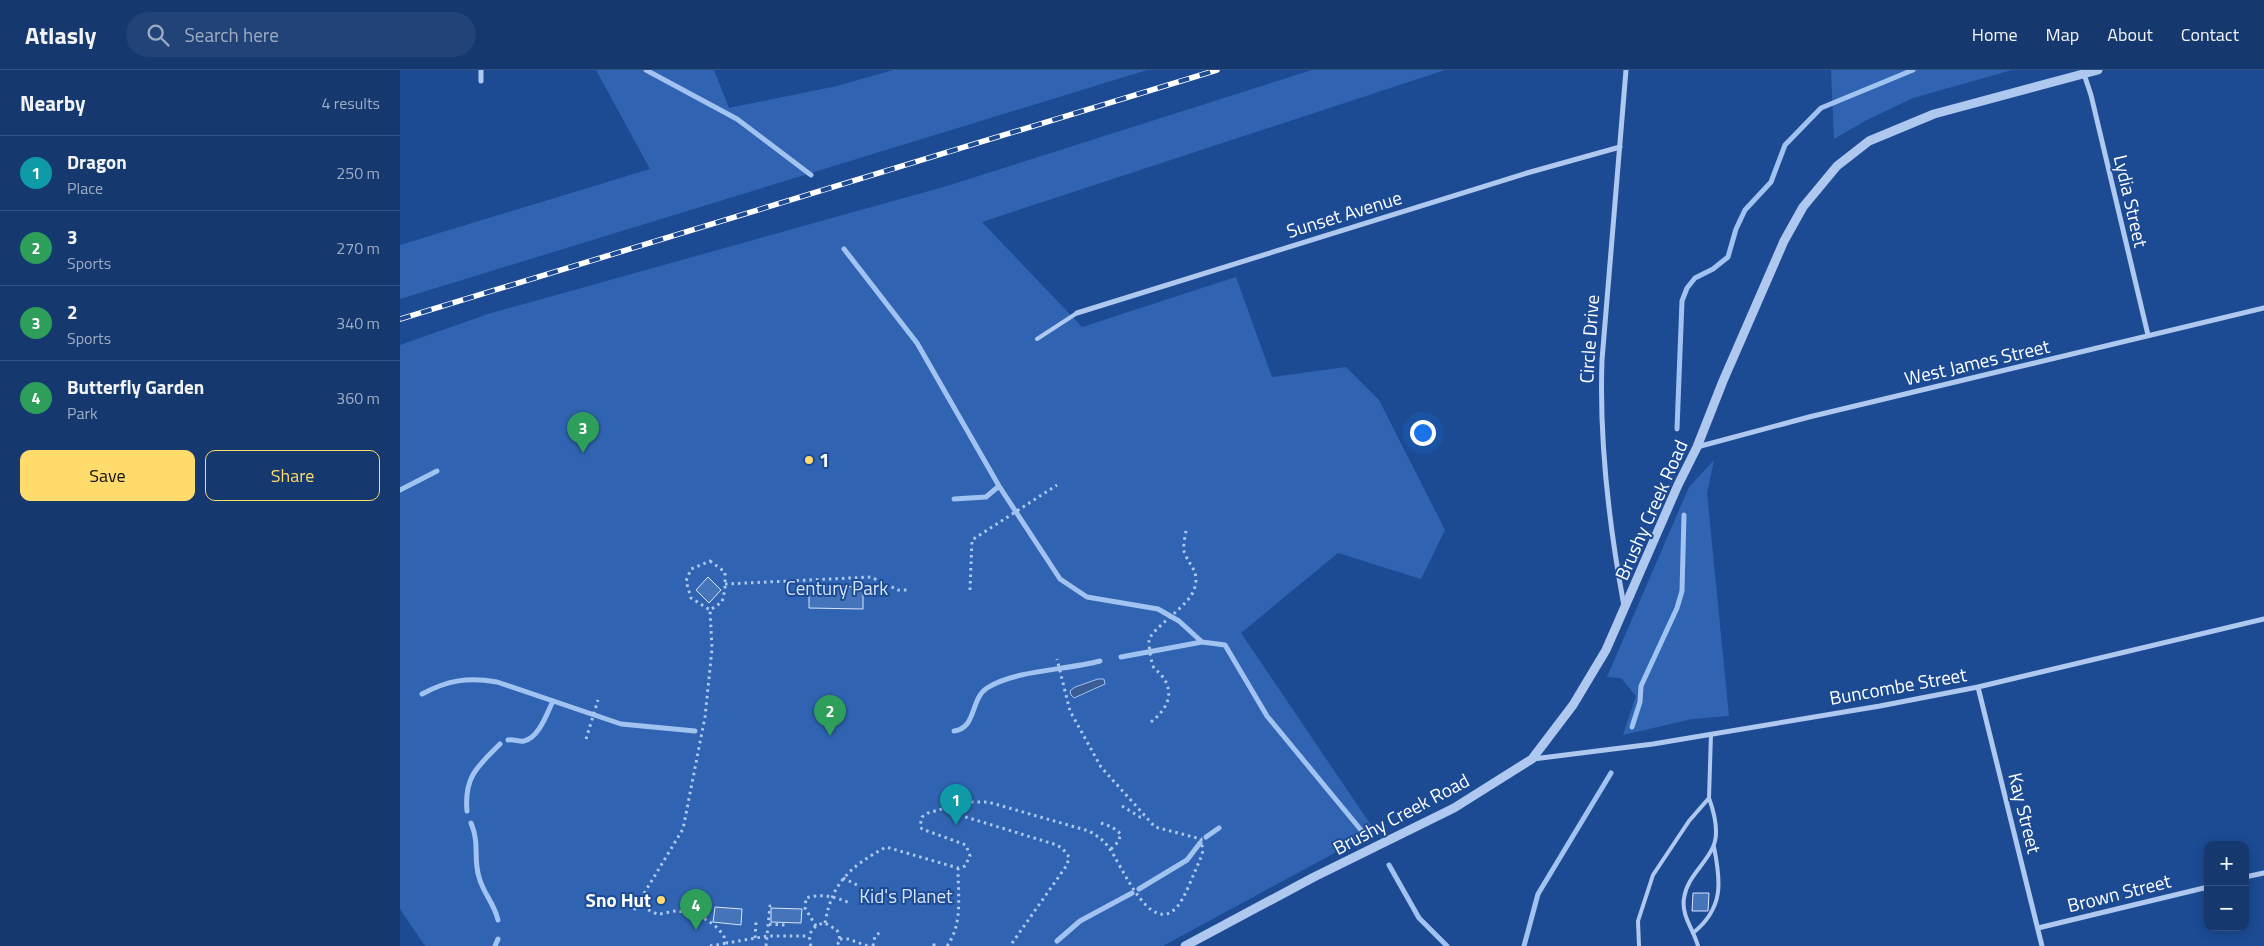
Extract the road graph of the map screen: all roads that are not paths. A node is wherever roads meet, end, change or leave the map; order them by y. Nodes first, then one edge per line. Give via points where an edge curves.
1 (481, 70) edge
2 (1626, 70) edge
3 (2098, 70) edge
4 (2084, 74) junction
5 (481, 81) dead end
6 (1620, 147) junction
7 (2264, 308) edge
8 (1077, 313) joint
9 (2148, 335) junction
10 (1037, 339) dead end
11 (1697, 447) junction
12 (1624, 609) junction
13 (2264, 619) edge
14 (1978, 687) junction
15 (1711, 734) junction
16 (1532, 759) junction
17 (1709, 798) junction
18 (1714, 846) junction
19 (2264, 873) edge
20 (2249, 876) edge
21 (2204, 888) edge
22 (2038, 928) junction
23 (1693, 932) junction
24 (1185, 946) edge
25 (1639, 946) edge
26 (1698, 946) edge
27 (2042, 946) edge

1 - 5 street
2 - 6 street, Circle Drive
3 - 4 street, Brushy Creek Road
4 - 9 street, Lydia Street
4 - 11 street, Brushy Creek Road via 1934,114 1869,141 1837,166 1803,207 1784,241
6 - 8 street, Sunset Avenue via 1527,172
6 - 12 street, Circle Drive via 1600,402 1612,543
7 - 9 street, West James Street
8 - 10 lane
9 - 11 street, West James Street
11 - 12 street, Brushy Creek Road
12 - 16 street, Brushy Creek Road via 1585,688
13 - 14 street, Buncombe Street
14 - 15 street, Buncombe Street
14 - 22 street, Kay Street
15 - 16 street, Buncombe Street
15 - 17 lane
16 - 24 street, Brushy Creek Road via 1454,808
17 - 18 lane via 1716,818
17 - 25 lane via 1689,821 1653,875 1638,921
18 - 23 lane via 1718,890 1714,911
18 - 23 lane via 1690,880 1684,898 1686,918
19 - 20 street
21 - 22 street, Brown Street
22 - 27 street, Kay Street
23 - 26 lane

